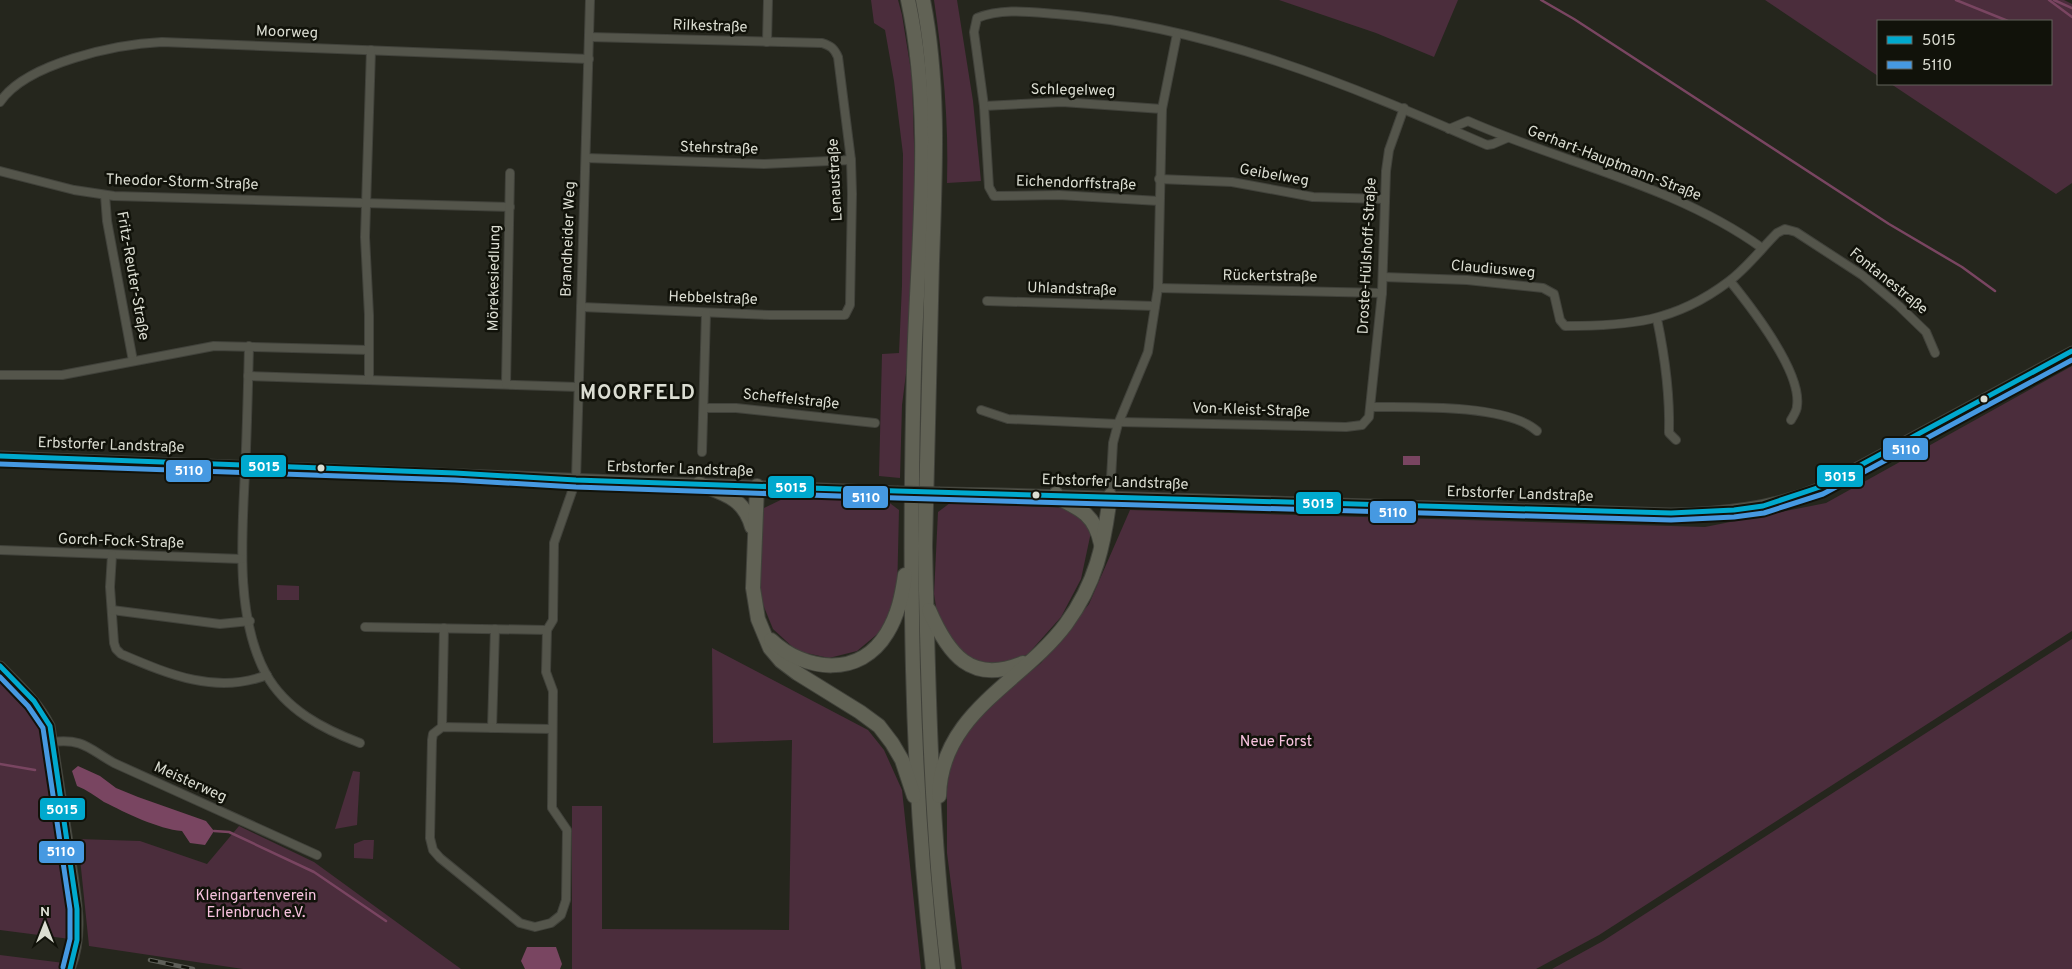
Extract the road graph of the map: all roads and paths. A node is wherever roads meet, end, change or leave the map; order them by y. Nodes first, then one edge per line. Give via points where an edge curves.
1 (590, 0) edge
2 (768, 0) edge
3 (908, 0) edge
4 (922, 0) edge
5 (1177, 34) junction
6 (589, 37) junction
7 (767, 42) junction
8 (830, 46) joint
9 (371, 50) junction
10 (589, 59) junction
11 (0, 102) edge
12 (984, 106) junction
13 (1404, 108) junction
14 (1162, 109) junction
15 (1449, 128) junction
16 (1507, 138) junction
17 (586, 158) junction
18 (851, 160) junction
19 (0, 170) edge
20 (510, 173) dead end
21 (1159, 179) junction
22 (105, 195) junction
23 (994, 196) joint
24 (1384, 199) junction
25 (1159, 201) junction
26 (366, 203) junction
27 (510, 207) junction
28 (1785, 229) joint
29 (1762, 248) junction
30 (1383, 278) junction
31 (1730, 281) junction
32 (1158, 288) junction
33 (1382, 293) junction
34 (988, 301) dead end
35 (1155, 306) junction
36 (581, 307) junction
37 (706, 313) junction
38 (845, 315) joint
39 (1657, 319) junction
40 (249, 346) junction
41 (369, 350) junction
42 (2072, 351) edge
43 (1935, 353) dead end
44 (133, 361) junction
45 (0, 375) edge
46 (248, 376) junction
47 (369, 380) junction
48 (506, 384) junction
49 (578, 387) junction
50 (1371, 407) junction
51 (704, 408) junction
52 (981, 410) dead end
53 (1791, 420) dead end
54 (875, 423) dead end
55 (1119, 423) junction
56 (1537, 431) dead end
57 (1676, 440) dead end
58 (702, 452) dead end
59 (0, 456) edge
60 (245, 465) junction
61 (576, 480) junction
62 (699, 484) junction
63 (757, 486) junction
64 (1056, 494) junction
65 (1110, 496) junction
66 (754, 532) junction
67 (911, 547) junction
68 (1102, 549) junction
69 (0, 550) edge
70 (112, 555) junction
71 (242, 559) junction
72 (926, 603) junction
73 (112, 610) junction
74 (250, 621) junction
75 (365, 627) dead end
76 (444, 628) junction
77 (494, 629) junction
78 (547, 630) junction
79 (764, 633) junction
80 (1035, 658) junction
81 (0, 666) edge
82 (267, 675) junction
83 (442, 727) junction
84 (492, 728) junction
85 (552, 729) junction
86 (52, 742) junction
87 (360, 743) dead end
88 (919, 810) junction
89 (937, 854) junction
90 (317, 855) dead end
91 (70, 969) edge
92 (933, 969) edge
93 (948, 969) edge

1 - 6 street, Brandheider Weg
2 - 7 street
3 - 67 highway via 920,85 922,166
4 - 72 highway via 933,84 935,166 924,546
5 - 12 street, Gerhart-Hauptmann-Straße via 1083,16 991,12 977,18 974,32
5 - 13 street, Gerhart-Hauptmann-Straße via 1300,68
5 - 14 street
6 - 7 street, Rilkestraße
6 - 10 street, Brandheider Weg
7 - 8 street, Rilkestraße
8 - 18 street, Lenaustraße via 838,57
9 - 10 street, Moorweg
9 - 11 street, Moorweg via 142,43 83,56 36,73 15,85
9 - 26 street
10 - 17 street, Brandheider Weg
12 - 14 street, Schlegelweg via 1062,102
12 - 23 street, Gerhart-Hauptmann-Straße via 989,187
13 - 15 street, Gerhart-Hauptmann-Straße
13 - 24 street, Droste-Hülshoff-Straße via 1389,150
14 - 21 street
15 - 16 street, Gerhart-Hauptmann-Straße via 1468,121
15 - 16 street, Gerhart-Hauptmann-Straße via 1487,145
16 - 29 street, Gerhart-Hauptmann-Straße via 1662,194 1742,233
17 - 18 street, Stehrstraße via 764,164
17 - 36 street, Brandheider Weg
18 - 38 street, Lenaustraße via 852,264 850,305
19 - 22 street, Theodor-Storm-Straße
20 - 27 street, Mörekesiedlung
21 - 24 street, Geibelweg via 1232,182 1313,197
21 - 25 street
22 - 26 street, Theodor-Storm-Straße
22 - 44 street, Fritz-Reuter-Straße
23 - 25 street, Eichendorffstraße via 1059,195
24 - 30 street, Droste-Hülshoff-Straße
25 - 32 street
26 - 27 street, Theodor-Storm-Straße
26 - 41 street
27 - 48 street, Mörekesiedlung
28 - 29 street, Claudiusweg
28 - 43 street, Fontanestraße via 1796,232 1862,275 1926,332
29 - 31 street, Claudiusweg
30 - 33 street, Droste-Hülshoff-Straße
30 - 39 street, Claudiusweg via 1467,280 1543,288 1554,294 1560,320 1565,326 1610,326
31 - 39 street, Claudiusweg via 1699,302
31 - 53 street via 1765,326 1791,377 1797,395 1797,408
32 - 33 street, Rückertstraße
32 - 35 street
33 - 50 street, Droste-Hülshoff-Straße
34 - 35 street, Uhlandstraße
35 - 55 street via 1148,352
36 - 37 street, Hebbelstraße
36 - 49 street, Brandheider Weg
37 - 38 street, Hebbelstraße
37 - 51 street
39 - 57 street via 1665,357 1670,433
40 - 41 street
40 - 44 street via 214,346
40 - 46 street
41 - 47 street
42 - 65 street, Erbstorfer Landstraße via 1820,487 1763,506 1706,513 1672,513
44 - 45 street via 62,375
46 - 47 street
46 - 60 street
47 - 48 street
48 - 49 street
49 - 61 street, Brandheider Weg
50 - 55 street, Von-Kleist-Straße via 1369,417 1362,425 1346,428
50 - 56 street via 1474,411 1504,416 1530,425
51 - 54 street, Scheffelstraße via 736,408
51 - 58 street
52 - 55 street via 1008,419
55 - 65 street via 1113,442
59 - 60 street, Erbstorfer Landstraße
60 - 61 street, Erbstorfer Landstraße
60 - 71 street
61 - 62 street, Erbstorfer Landstraße
61 - 78 street, Brandheider Weg via 555,537 552,620
62 - 63 street, Erbstorfer Landstraße
62 - 66 highway via 739,502 750,517
63 - 64 street, Erbstorfer Landstraße, bridge
63 - 66 highway
64 - 65 street, Erbstorfer Landstraße
64 - 68 highway via 1088,516 1098,532
65 - 68 highway
66 - 79 highway via 754,604
67 - 79 highway via 895,619 875,648 861,658 828,666 809,664 779,647
67 - 88 highway
68 - 80 highway via 1088,590 1077,608
69 - 70 street, Gorch-Fock-Straße
70 - 71 street, Gorch-Fock-Straße
70 - 73 street
71 - 74 street
72 - 80 highway via 944,642 969,666 988,671 1008,670
72 - 89 highway
73 - 74 street via 220,624
73 - 82 street via 116,649 130,658 204,683 239,683
74 - 82 street
75 - 76 street
76 - 77 street
76 - 83 street
77 - 78 street
77 - 84 street
78 - 85 street, Brandheider Weg via 546,672 553,691
79 - 88 highway via 770,648 781,661 879,726 902,760
80 - 89 highway via 970,716 950,749 940,789
81 - 86 street via 42,712 50,726
82 - 87 street via 290,703 310,720
83 - 84 street
83 - 85 street, Brandheider Weg via 433,734 432,740 430,838 433,850 520,923 535,927 551,923 561,914 566,900 567,830 552,808
84 - 85 street
86 - 90 street, Meisterweg via 68,740 82,744 114,763
86 - 91 street via 77,904 78,938
88 - 92 highway
89 - 93 highway

